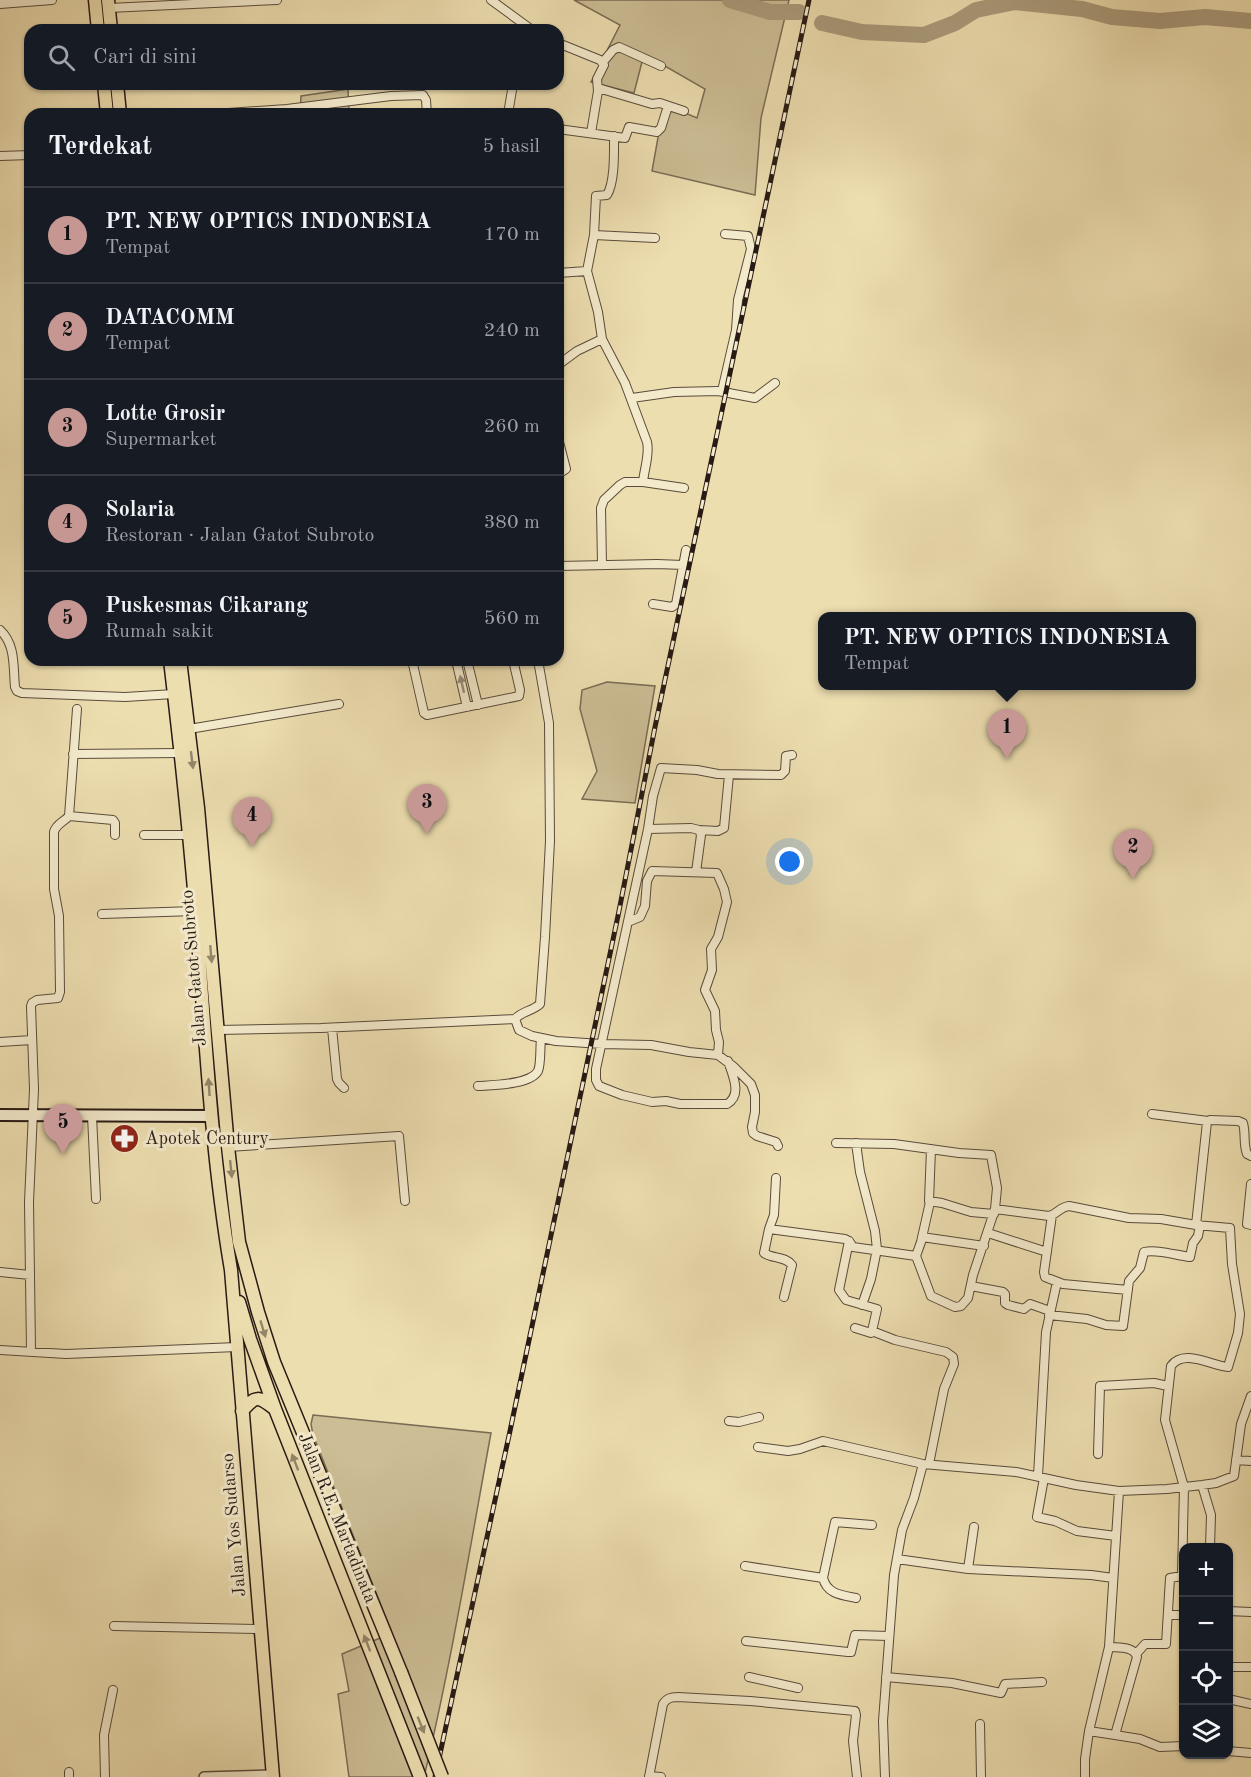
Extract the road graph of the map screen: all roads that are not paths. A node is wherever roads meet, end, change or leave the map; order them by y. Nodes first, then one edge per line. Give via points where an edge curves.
1 (52, 0) edge
2 (95, 0) edge
3 (277, 0) edge
4 (491, 0) edge
5 (0, 4) edge
6 (109, 4) edge
7 (97, 24) edge
8 (111, 24) edge
9 (522, 24) edge
10 (564, 46) edge
11 (603, 63) junction
12 (661, 66) dead end
13 (598, 88) junction
14 (105, 90) edge
15 (118, 90) edge
16 (512, 90) edge
17 (668, 106) junction
18 (107, 108) edge
19 (119, 108) edge
20 (295, 108) edge
21 (427, 108) edge
22 (509, 108) edge
23 (684, 111) dead end
24 (564, 130) edge
25 (591, 133) junction
26 (614, 136) junction
27 (24, 155) edge
28 (0, 156) edge
29 (725, 234) dead end
30 (594, 236) junction
31 (655, 238) dead end
32 (587, 271) junction
33 (564, 273) edge
34 (602, 339) junction
35 (564, 360) edge
36 (775, 383) dead end
37 (722, 392) junction
38 (632, 398) junction
39 (643, 482) junction
40 (684, 488) dead end
41 (686, 550) dead end
42 (602, 565) junction
43 (683, 565) junction
44 (564, 566) edge
45 (653, 604) dead end
46 (0, 630) edge
47 (178, 666) edge
48 (180, 666) edge
49 (413, 666) edge
50 (457, 666) edge
51 (468, 666) edge
52 (514, 666) edge
53 (539, 666) edge
54 (174, 694) junction
55 (339, 704) dead end
56 (478, 705) junction
57 (467, 707) junction
58 (76, 709) dead end
59 (189, 729) junction
60 (180, 753) junction
61 (74, 754) junction
62 (792, 755) dead end
63 (729, 775) junction
64 (69, 816) junction
65 (648, 829) junction
66 (699, 830) junction
67 (115, 835) dead end
68 (144, 835) dead end
69 (189, 835) junction
70 (696, 872) junction
71 (195, 911) junction
72 (102, 914) dead end
73 (628, 922) junction
74 (515, 1019) junction
75 (332, 1028) junction
76 (218, 1030) junction
77 (541, 1038) junction
78 (32, 1040) junction
79 (0, 1042) edge
80 (602, 1044) junction
81 (718, 1055) junction
82 (728, 1061) junction
83 (478, 1086) dead end
84 (344, 1088) dead end
85 (1152, 1114) dead end
86 (0, 1115) edge
87 (32, 1116) junction
88 (92, 1116) junction
89 (212, 1116) junction
90 (1208, 1121) junction
91 (836, 1143) dead end
92 (856, 1143) junction
93 (778, 1146) dead end
94 (228, 1147) junction
95 (931, 1149) junction
96 (1251, 1156) edge
97 (776, 1178) dead end
98 (1251, 1184) edge
99 (96, 1198) dead end
100 (405, 1201) dead end
101 (930, 1202) junction
102 (994, 1212) junction
103 (1052, 1215) junction
104 (1198, 1225) junction
105 (1251, 1225) edge
106 (769, 1229) junction
107 (988, 1233) junction
108 (922, 1237) junction
109 (849, 1241) junction
110 (984, 1246) junction
111 (877, 1249) junction
112 (1047, 1252) junction
113 (916, 1256) junction
114 (231, 1270) junction
115 (0, 1272) edge
116 (247, 1273) joint
117 (30, 1275) junction
118 (1057, 1282) junction
119 (971, 1286) junction
120 (1128, 1290) junction
121 (784, 1297) dead end
122 (862, 1305) junction
123 (1049, 1313) junction
124 (855, 1328) dead end
125 (872, 1331) junction
126 (237, 1347) junction
127 (0, 1350) edge
128 (31, 1351) junction
129 (1168, 1386) junction
130 (1251, 1396) edge
131 (275, 1409) junction
132 (242, 1411) junction
133 (759, 1417) dead end
134 (729, 1421) dead end
135 (758, 1447) dead end
136 (1098, 1454) dead end
137 (1236, 1460) junction
138 (1251, 1461) edge
139 (926, 1464) junction
140 (1041, 1477) junction
141 (1202, 1485) junction
142 (1184, 1487) junction
143 (1119, 1491) junction
144 (872, 1526) dead end
145 (974, 1527) dead end
146 (1116, 1536) junction
147 (1210, 1543) edge
148 (897, 1559) junction
149 (745, 1566) dead end
150 (968, 1569) junction
151 (823, 1578) junction
152 (1113, 1578) junction
153 (856, 1598) dead end
154 (1233, 1611) edge
155 (1251, 1612) edge
156 (1168, 1615) junction
157 (1179, 1615) edge
158 (114, 1626) dead end
159 (260, 1629) junction
160 (889, 1636) junction
161 (747, 1641) dead end
162 (1109, 1647) junction
163 (1137, 1653) junction
164 (1233, 1667) edge
165 (1251, 1667) edge
166 (749, 1677) dead end
167 (886, 1677) junction
168 (1042, 1682) dead end
169 (798, 1688) dead end
170 (113, 1690) dead end
171 (1233, 1700) edge
172 (1251, 1704) edge
173 (980, 1724) dead end
174 (1089, 1731) junction
175 (1115, 1735) junction
176 (1179, 1746) edge
177 (1233, 1751) edge
178 (1251, 1753) edge
179 (273, 1776) edge
180 (105, 1777) edge
181 (204, 1777) edge
182 (420, 1777) edge
183 (442, 1777) edge
184 (649, 1777) edge
185 (661, 1777) edge
186 (856, 1777) edge
187 (885, 1777) edge
188 (981, 1777) edge
189 (1084, 1777) edge

1 - 5 street
2 - 7 highway
3 - 6 street
4 - 9 street
6 - 8 highway
10 - 11 street
11 - 12 street via 619,47
11 - 13 street
13 - 17 street
13 - 25 street
14 - 18 highway
15 - 19 highway
16 - 22 street
17 - 23 street
17 - 26 street via 658,132 629,127 625,138
20 - 21 street via 423,95
24 - 25 street
25 - 26 street
26 - 30 street via 609,192 596,196
27 - 28 street
29 - 37 street via 748,236 751,249
30 - 31 street
30 - 32 street
32 - 33 street
32 - 34 street
34 - 35 street
34 - 38 street
36 - 37 street via 755,398
37 - 38 street via 674,392
38 - 39 street via 648,447
39 - 40 street
39 - 42 street via 622,483 602,504
41 - 43 street
42 - 43 street
42 - 44 street
43 - 45 street via 676,604
46 - 54 street via 10,644 15,687 22,693 125,697
47 - 54 highway, Jalan Gatot Subroto
48 - 59 highway, Jalan Gatot Subroto
49 - 57 street via 425,715
57 -> 50 street
51 - 56 street
52 - 56 street via 519,696
53 - 74 street via 549,723 549,841 542,989 540,1004
54 - 60 highway, Jalan Gatot Subroto
55 - 59 street
56 - 57 street
58 - 61 street
59 -> 76 highway, Jalan Gatot Subroto
60 - 61 street
60 - 69 highway, Jalan Gatot Subroto
61 - 64 street
62 - 63 street via 786,756 783,775
63 - 65 street via 661,768
63 - 66 street via 724,828
64 - 67 street via 113,820
64 - 78 street via 54,832 60,992 58,998 32,1003
65 - 66 street
65 - 73 street
66 - 70 street
68 - 69 street
69 - 71 highway, Jalan Gatot Subroto
70 - 73 street via 652,871 644,909 640,917
70 - 81 street via 717,873 726,896 705,988 715,1011
71 - 72 street
89 -> 71 highway, Jalan Gatot Subroto
73 - 80 street
74 - 75 street
74 - 77 street via 519,1030
75 - 76 street
75 - 84 street via 337,1079
76 - 94 highway, Jalan Gatot Subroto
77 - 80 street
77 - 83 street via 536,1074 525,1080
78 - 79 street
78 - 87 street
80 - 81 street via 651,1045
80 - 82 street via 597,1084 652,1102 731,1103 736,1090
81 - 82 street
82 - 93 street via 752,1084 753,1133
85 - 90 street
86 - 87 main road
87 - 88 main road
87 - 117 street
88 - 89 main road
88 - 99 street
89 - 114 highway, Jalan Gatot Subroto
90 - 96 street via 1243,1123 1244,1145
90 - 104 street
91 - 92 street
92 - 95 street
92 - 111 street
94 - 100 street via 399,1136
94 -> 116 highway, Jalan Gatot Subroto via 239,1242
95 - 101 street
95 - 102 street via 991,1155 997,1188
97 - 106 street
98 - 105 street via 1247,1224
101 - 102 street via 971,1212
101 - 108 street
102 - 103 street
102 - 107 street
103 - 104 street via 1069,1206
103 - 112 street
104 - 120 street via 1190,1257 1144,1252
104 - 129 street via 1230,1228 1240,1314 1238,1334 1228,1367 1177,1360 1171,1366
106 - 109 street
106 - 121 street via 765,1254 792,1265
107 - 110 street
107 - 112 street
108 - 110 street
108 - 113 street
109 - 111 street via 853,1247
109 - 122 street via 839,1290 846,1300
110 - 119 street
111 - 113 street
111 - 122 street
112 - 118 street via 1044,1276
113 - 119 street via 929,1294 934,1298 961,1306 968,1299
114 - 126 highway, Jalan Yos Sudarso
114 - 131 highway, Jalan R.E. Martadinata
115 - 117 street
116 -> 183 highway, Jalan R.E. Martadinata, bridge via 274,1362
117 - 128 street
118 - 120 street
118 - 123 street
119 - 123 street via 1003,1292 1008,1305 1024,1309 1030,1304
120 - 123 street via 1121,1326
122 - 125 street via 877,1309
123 - 140 street
124 - 125 street
125 - 139 street via 953,1357
126 - 128 street via 105,1354
126 - 132 highway, Jalan Yos Sudarso
127 - 128 street
129 - 136 street via 1100,1386
129 - 142 street via 1165,1420
130 - 137 street via 1241,1424
131 - 132 highway via 258,1398
182 -> 131 highway, Jalan R.E. Martadinata
132 - 159 highway, Jalan Yos Sudarso
133 - 134 street
135 - 139 street via 800,1449 823,1441
137 - 138 street
137 - 141 street via 1232,1478
139 - 140 street
139 - 148 street via 902,1530
140 - 143 street
140 - 146 street via 1037,1517 1077,1531
141 - 142 street
141 - 147 street via 1211,1515
142 - 143 street
142 - 156 street via 1182,1576 1170,1578
143 - 146 street
144 - 151 street via 835,1522
145 - 150 street
146 - 152 street
148 - 150 street
148 - 160 street
149 - 151 street
150 - 152 street
151 - 153 street via 833,1593
152 - 162 street
154 - 155 street
156 - 157 street
156 - 163 street via 1166,1644 1145,1644
158 - 159 street
159 - 179 highway, Jalan Yos Sudarso
160 - 161 street via 856,1635 851,1652
160 - 167 street
162 - 163 street
162 - 174 street
163 - 175 street
164 - 165 street
166 - 169 street
167 - 168 street via 952,1683 1000,1693 1005,1684
167 - 187 street
170 - 180 street via 104,1735
171 - 172 street
173 - 188 street
174 - 175 street
174 - 189 street
175 - 176 street via 1160,1747
177 - 178 street
179 - 181 street
184 - 185 street
184 - 186 street via 663,1704 678,1697 855,1711

